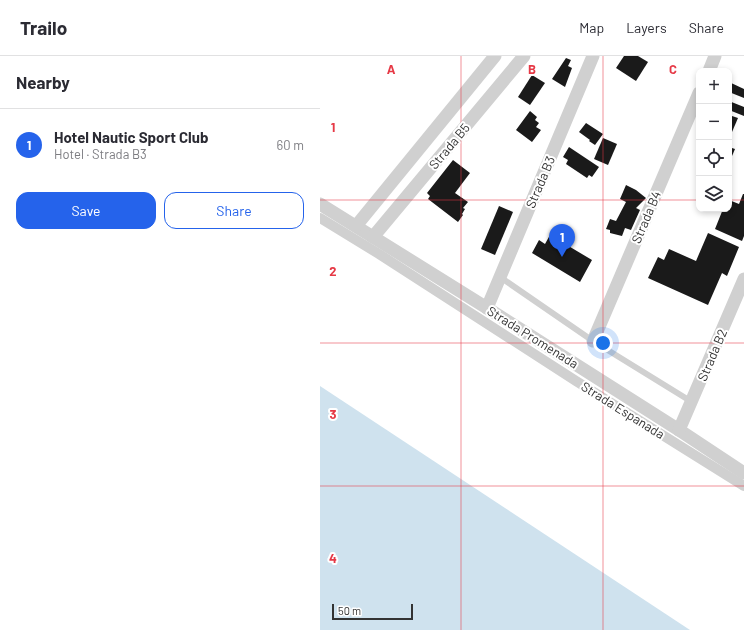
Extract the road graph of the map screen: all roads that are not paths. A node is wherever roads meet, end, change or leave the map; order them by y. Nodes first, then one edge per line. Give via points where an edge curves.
1 (495, 56) edge
2 (524, 56) edge
3 (592, 56) edge
4 (715, 56) edge
5 (710, 68) edge
6 (696, 100) edge
7 (320, 204) edge
8 (374, 204) junction
9 (390, 216) junction
10 (320, 218) edge
11 (356, 226) junction
12 (374, 237) junction
13 (500, 276) junction
14 (744, 279) edge
15 (487, 308) junction
16 (593, 341) junction
17 (692, 402) junction
18 (679, 430) junction
19 (744, 473) edge
20 (744, 486) edge

1 - 8 street, Strada B5
2 - 9 street, Strada B5
3 - 13 street, Strada B3
4 - 5 street
6 - 16 street, Strada B4
7 - 11 street, Strada Promenada
8 - 9 street
8 - 11 street, Strada B5
9 - 12 street, Strada B5
10 - 20 street, Strada Espanada
11 - 12 street, Strada Promenada
12 - 15 street, Strada Promenada
13 - 15 street, Strada B3
13 - 16 lane
14 - 17 street, Strada B2
15 - 18 street, Strada Promenada
16 - 17 lane
17 - 18 street, Strada B2
18 - 19 street, Strada Promenada

